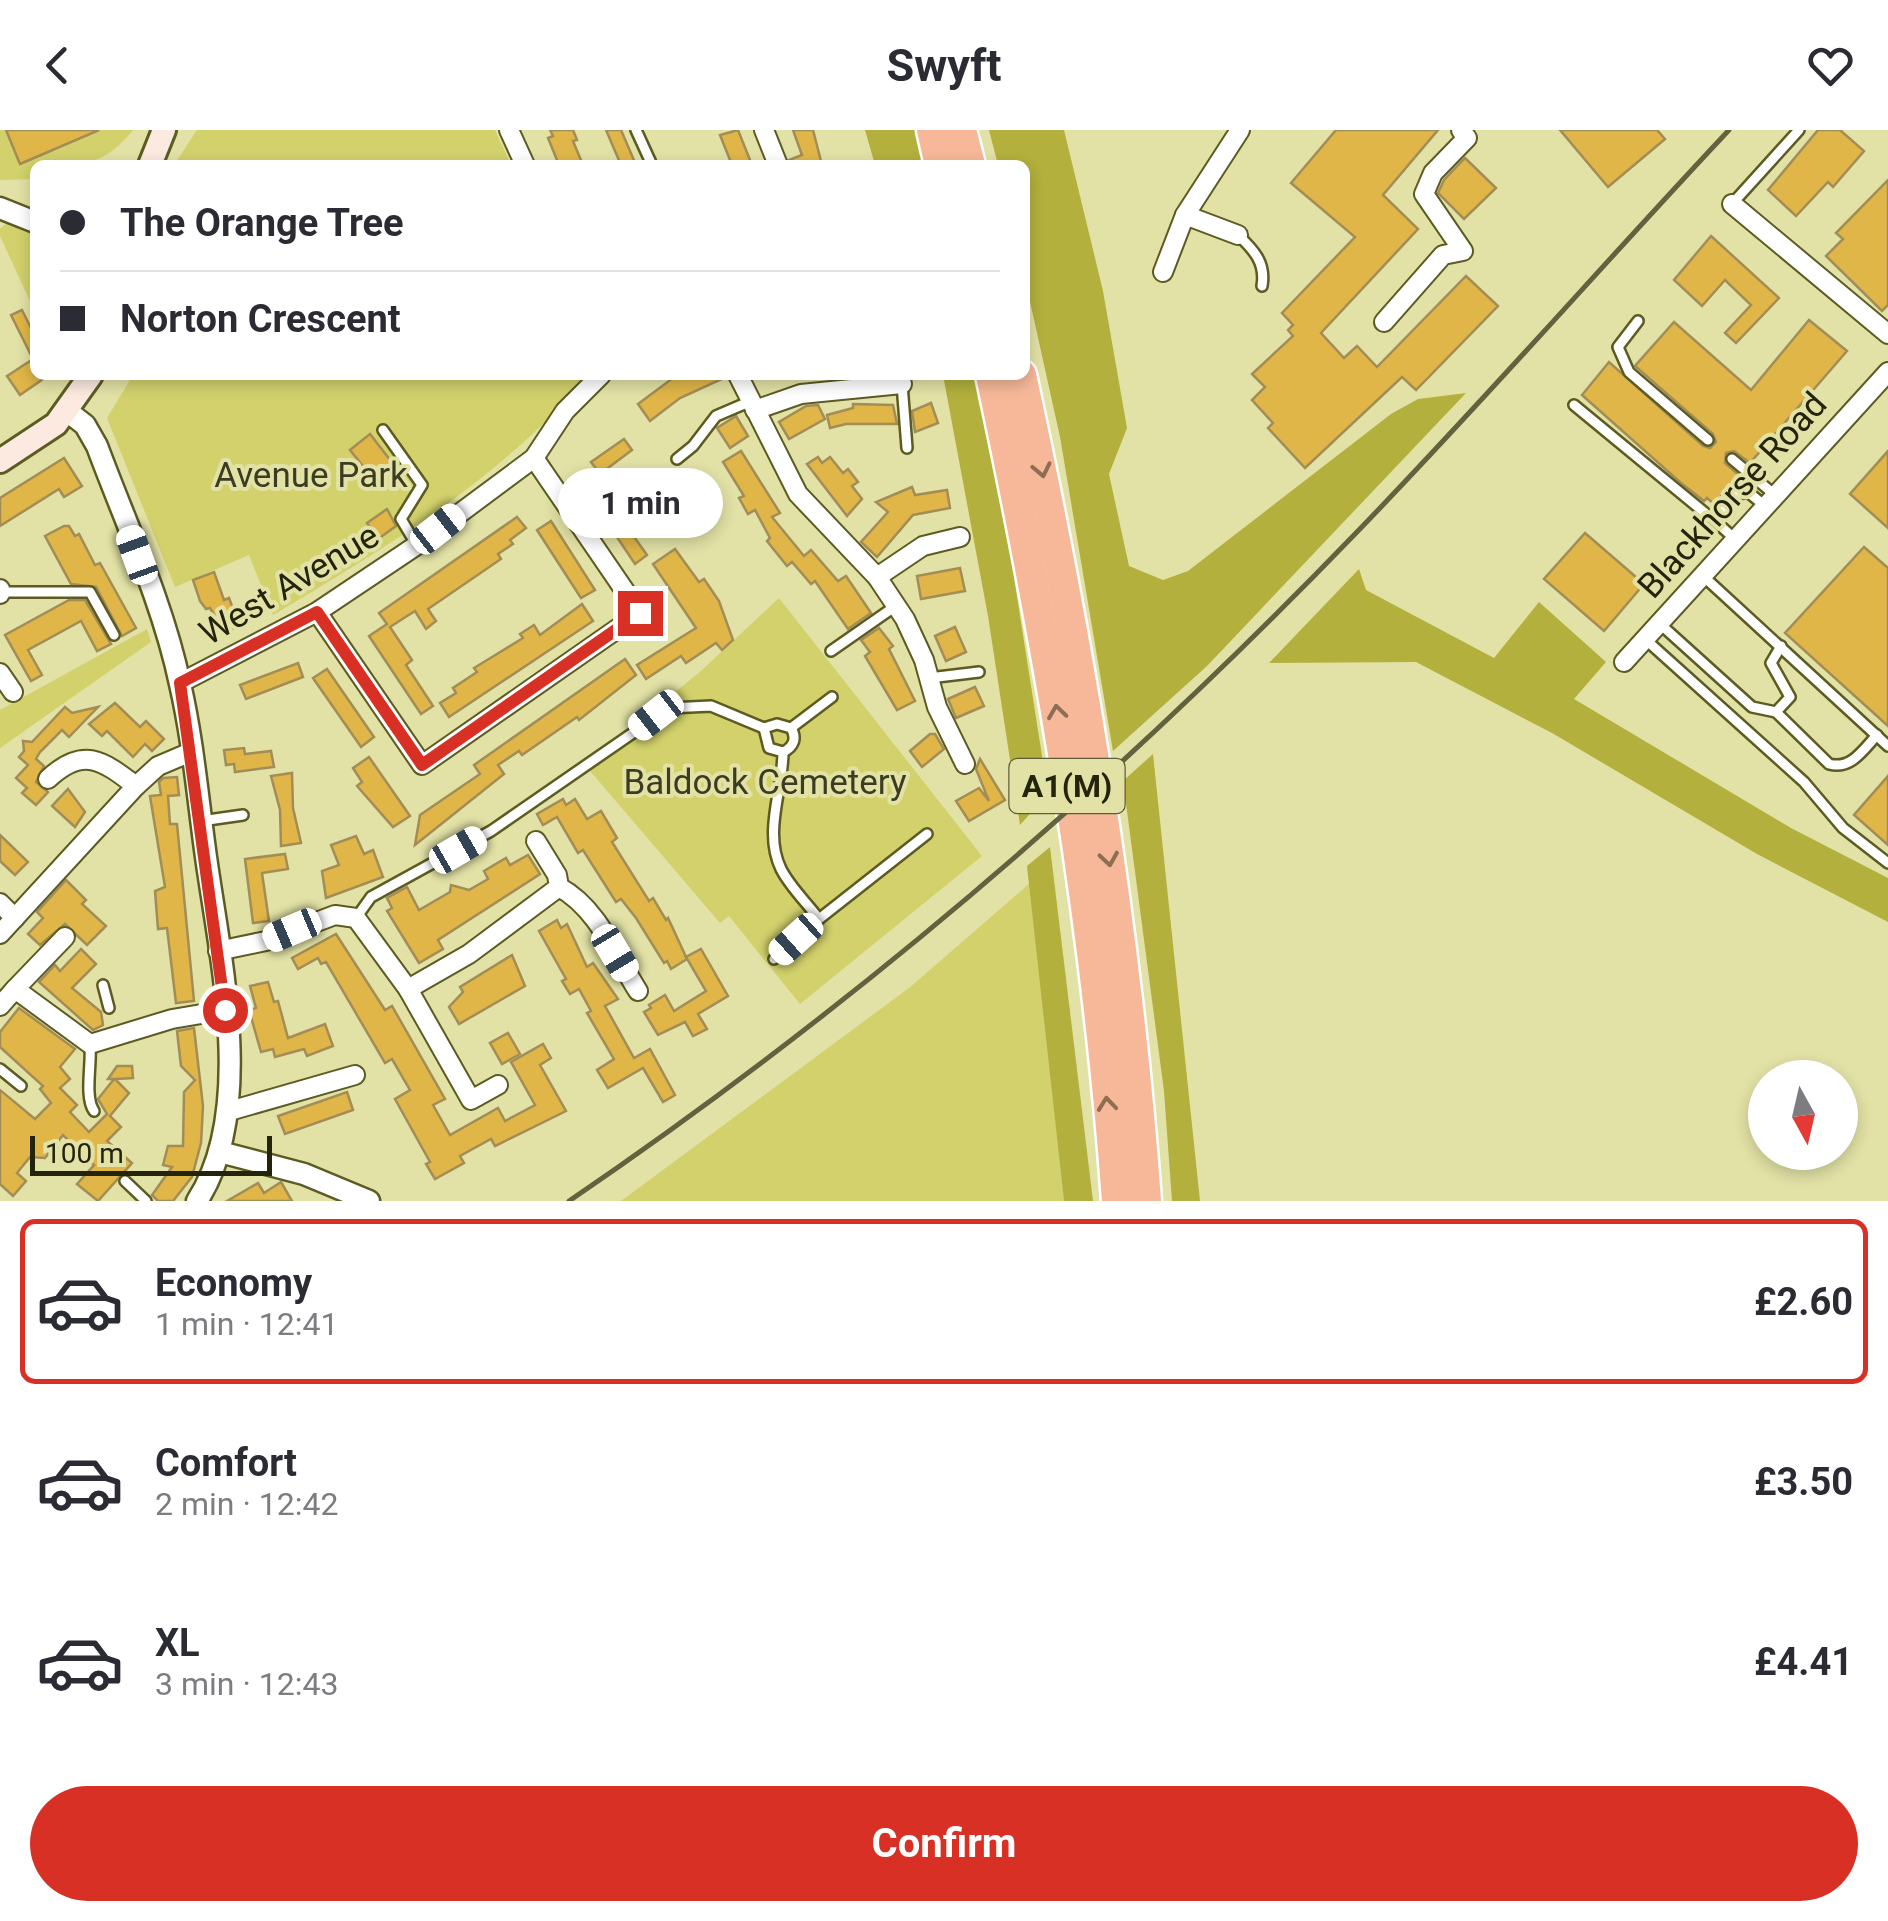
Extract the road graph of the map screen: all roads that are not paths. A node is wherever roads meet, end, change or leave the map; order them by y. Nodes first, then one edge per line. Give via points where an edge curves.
1 (164, 130) edge
2 (509, 130) edge
3 (636, 130) edge
4 (764, 130) edge
5 (932, 130) edge
6 (961, 130) edge
7 (1240, 130) edge
8 (1461, 130) edge
9 (1799, 130) edge
10 (152, 160) edge
11 (523, 160) edge
12 (650, 160) edge
13 (776, 160) edge
14 (939, 160) edge
15 (969, 160) edge
16 (1732, 204) joint
17 (2, 213) edge
18 (1185, 215) junction
19 (30, 221) edge
20 (1238, 236) joint
21 (1164, 272) dead end
22 (1262, 286) dead end
23 (1638, 321) dead end
24 (1384, 322) dead end
25 (1888, 334) edge
26 (1888, 372) edge
27 (88, 380) edge
28 (596, 380) edge
29 (740, 380) edge
30 (992, 380) edge
31 (1022, 380) edge
32 (876, 381) edge
33 (902, 384) joint
34 (753, 406) junction
35 (1574, 406) dead end
36 (67, 411) junction
37 (383, 430) dead end
38 (1708, 440) dead end
39 (907, 448) dead end
40 (534, 458) junction
41 (677, 459) dead end
42 (1732, 460) dead end
43 (0, 461) edge
44 (1770, 501) junction
45 (1716, 522) junction
46 (960, 537) dead end
47 (1735, 539) junction
48 (417, 545) junction
49 (1702, 575) junction
50 (876, 577) junction
51 (0, 592) edge
52 (897, 606) junction
53 (317, 612) junction
54 (1660, 623) junction
55 (114, 635) dead end
56 (1645, 640) junction
57 (1781, 646) junction
58 (831, 650) dead end
59 (1624, 662) dead end
60 (0, 672) edge
61 (979, 672) dead end
62 (929, 678) junction
63 (180, 683) junction
64 (13, 692) dead end
65 (832, 697) dead end
66 (1776, 712) junction
67 (764, 728) junction
68 (791, 728) junction
69 (1877, 736) junction
70 (1888, 746) edge
71 (191, 752) junction
72 (784, 752) junction
73 (965, 764) dead end
74 (48, 779) dead end
75 (136, 786) junction
76 (242, 815) dead end
77 (201, 821) junction
78 (927, 834) dead end
79 (536, 841) dead end
80 (1888, 864) edge
81 (559, 887) junction
82 (0, 903) edge
83 (15, 918) junction
84 (356, 918) junction
85 (819, 919) junction
86 (0, 934) edge
87 (66, 937) dead end
88 (218, 951) junction
89 (774, 959) dead end
90 (103, 985) dead end
91 (408, 988) junction
92 (16, 990) junction
93 (638, 991) dead end
94 (0, 1006) edge
95 (225, 1010) junction
96 (119, 1036) junction
97 (90, 1044) junction
98 (0, 1069) edge
99 (355, 1075) dead end
100 (498, 1085) dead end
101 (20, 1086) dead end
102 (94, 1111) dead end
103 (226, 1112) junction
104 (220, 1152) junction
105 (125, 1182) dead end
106 (146, 1201) edge
107 (197, 1201) edge
108 (368, 1201) edge
109 (1117, 1201) edge
110 (1146, 1201) edge

1 - 10 main road
2 - 11 street
3 - 12 lane
4 - 13 street
5 - 14 highway
6 - 15 highway
7 - 18 street
8 - 24 street via 1466,138 1432,173 1424,194 1462,252 1444,255
9 - 16 lane
16 - 25 street
17 - 19 street
18 - 20 street
18 - 21 street
20 - 22 lane via 1260,261
23 - 38 lane via 1618,347 1620,358
26 - 44 street, Blackhorse Road
27 - 36 main road
28 - 40 street, West Avenue
29 - 34 street
109 -> 30 highway, A1(M) via 1082,879
31 -> 110 highway, A1(M) via 1110,860
32 - 33 street
32 - 34 street
33 - 39 lane
34 - 41 lane via 716,416
34 - 50 street via 798,494
35 - 45 lane
36 - 43 main road
36 - 63 street via 97,446
37 - 48 lane via 422,485 401,519
40 - 48 street, West Avenue
40 - 53 street via 640,613 422,765
42 - 44 lane
44 - 45 lane via 1748,492 1736,495
44 - 47 street, Blackhorse Road
45 - 47 lane
46 - 50 street via 923,546
47 - 49 street, Blackhorse Road
48 - 53 street, West Avenue
49 - 54 street, Blackhorse Road
49 - 57 lane
50 - 52 street
51 - 55 lane via 90,592
52 - 58 lane
52 - 62 street
53 - 63 street, West Avenue
54 - 56 street, Blackhorse Road
54 - 66 lane via 1752,707
56 - 59 street, Blackhorse Road
56 - 80 lane
57 - 66 lane via 1771,663 1790,696
57 - 69 lane
60 - 64 street
61 - 62 lane
62 - 73 street
63 - 71 street
65 - 68 lane
66 - 69 lane via 1829,764 1849,764
67 - 68 lane
67 - 72 lane via 769,748
67 - 84 lane via 712,706 670,708 491,831 371,897
68 - 72 lane via 794,739
69 - 70 lane
71 - 75 street via 158,766
71 - 77 street
72 - 85 lane via 776,852 782,872
74 - 75 street via 63,764 83,758
75 - 83 street
76 - 77 lane
77 - 88 street
78 - 85 lane
79 - 81 street
81 - 91 street via 470,954
81 - 93 street via 595,920
82 - 83 street
83 - 86 street
84 - 88 street via 334,914 266,941
84 - 91 street
85 - 89 lane
87 - 92 street
88 - 95 street
90 - 96 lane
91 - 100 street via 463,1104
92 - 94 street
92 - 97 street
95 - 96 street
95 - 103 street
96 - 97 street
97 - 102 lane
98 - 101 lane
99 - 103 street
103 - 104 street
104 - 107 street
104 - 108 street via 304,1174
105 - 106 lane

